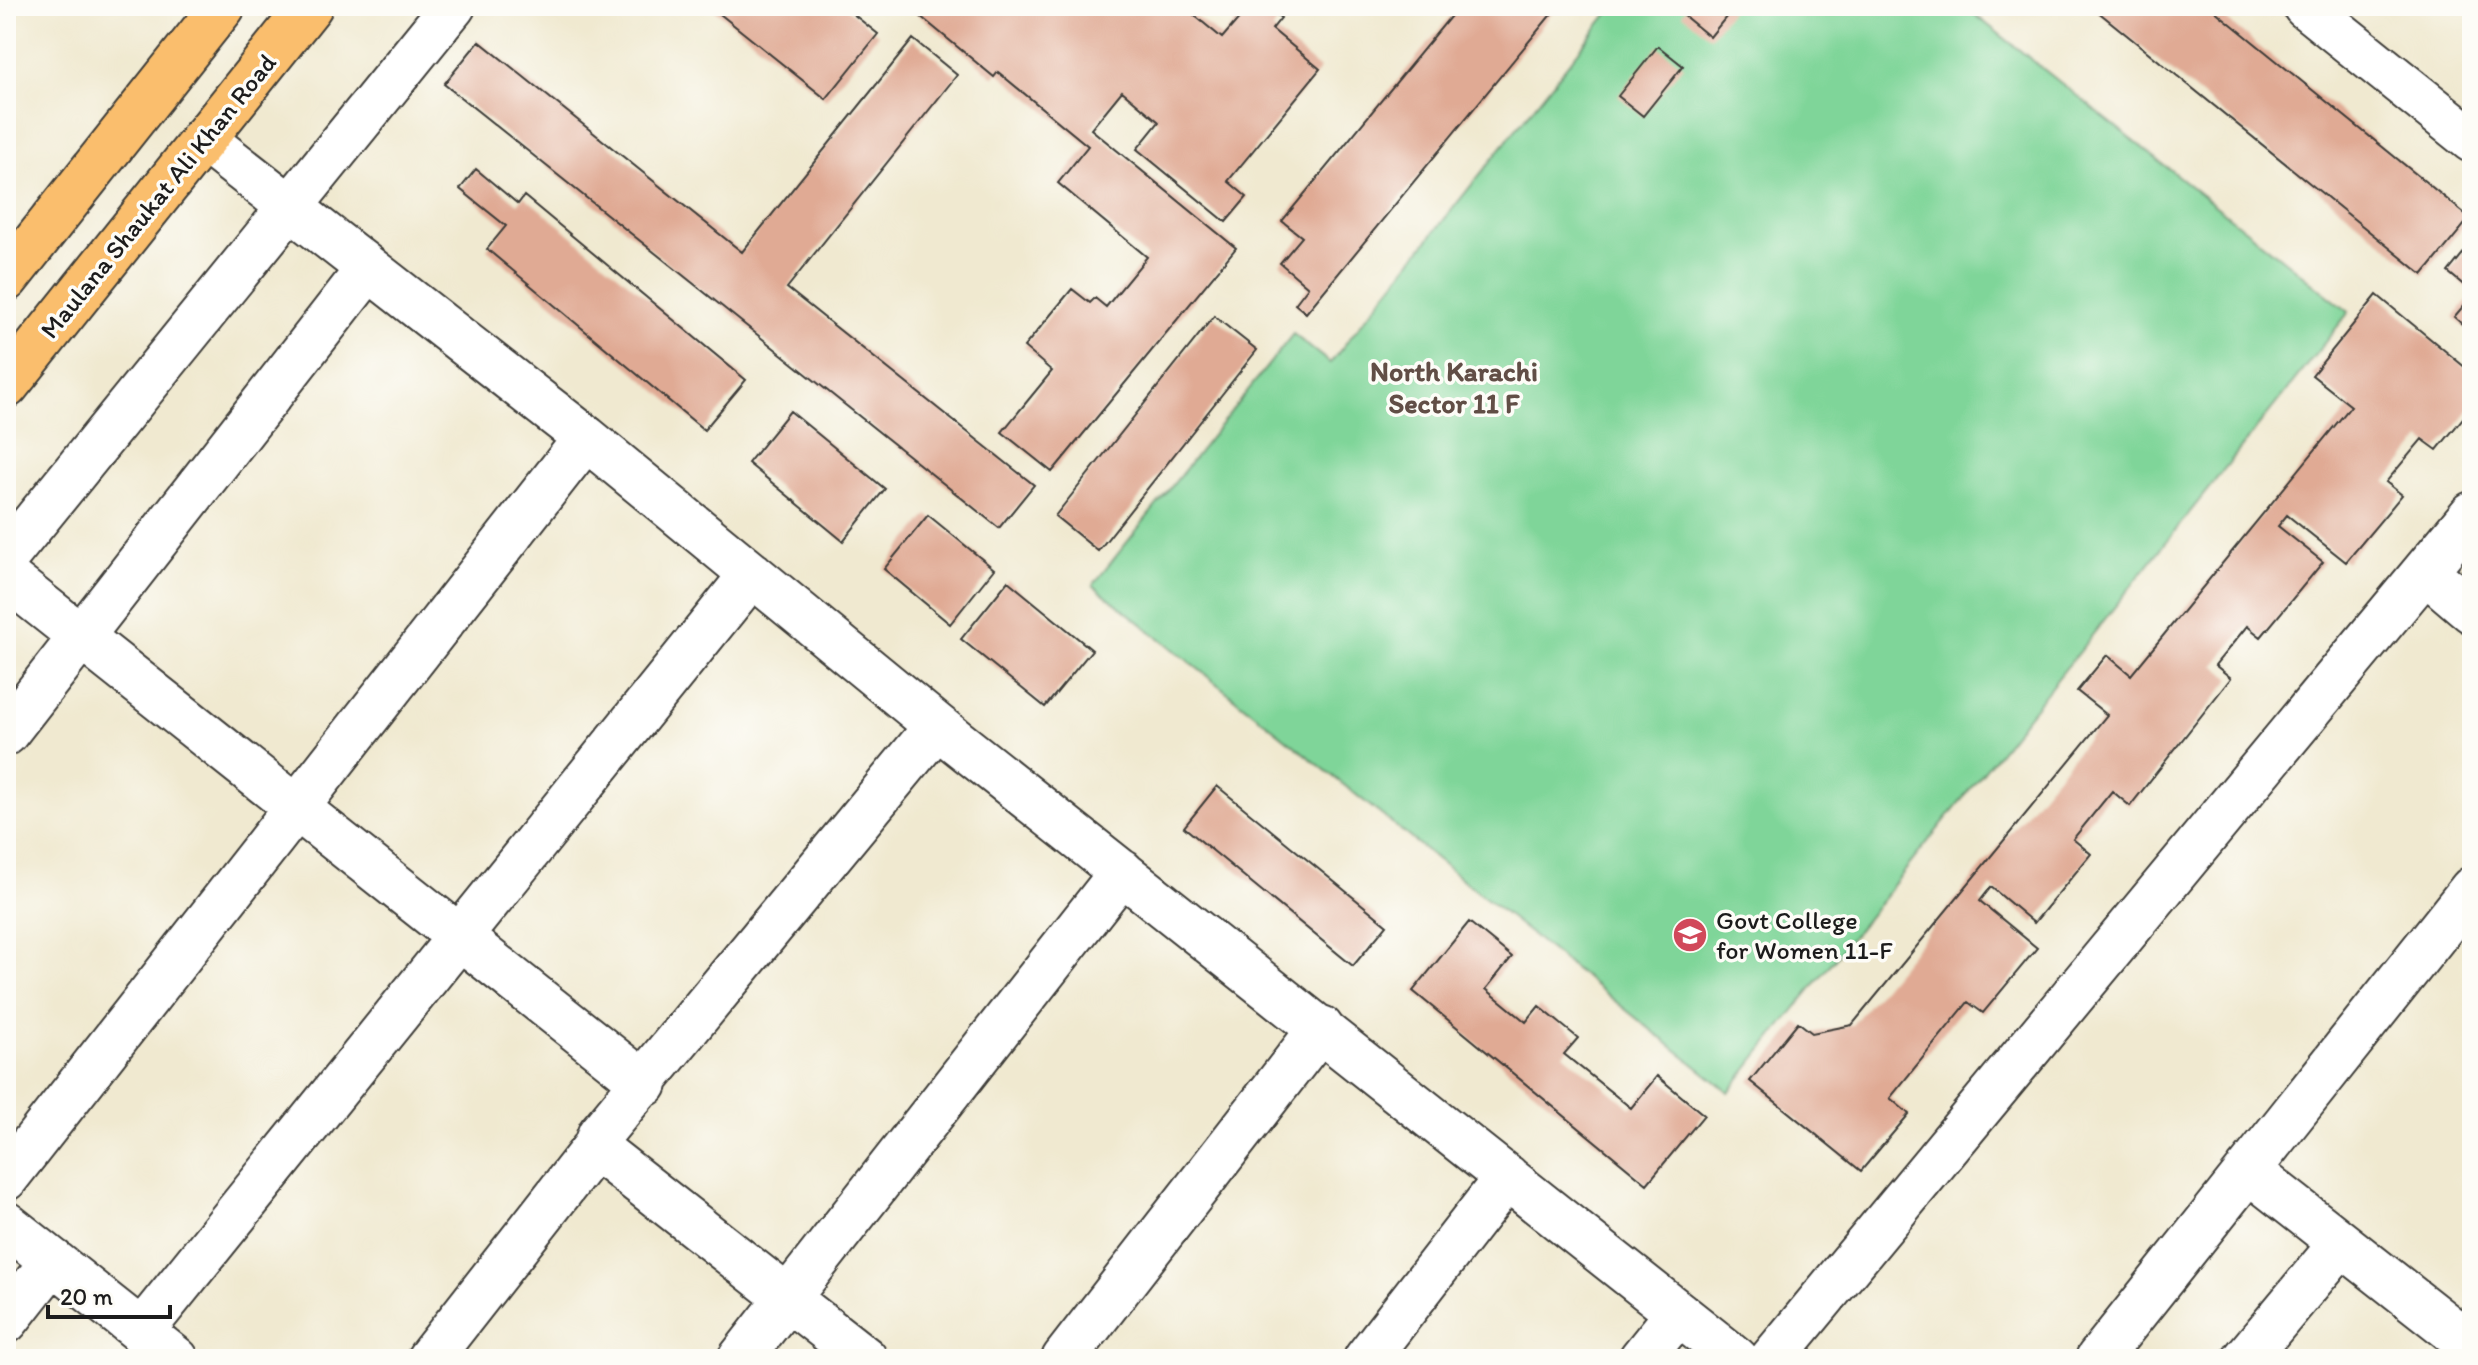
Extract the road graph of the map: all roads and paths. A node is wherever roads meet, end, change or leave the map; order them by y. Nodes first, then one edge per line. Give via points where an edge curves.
1 (223, 6) edge
2 (310, 6) edge
3 (453, 6) edge
4 (2305, 6) edge
5 (203, 139) junction
6 (2472, 140) edge
7 (290, 208) junction
8 (368, 269) junction
9 (6, 279) edge
10 (6, 386) edge
11 (586, 438) junction
12 (2472, 514) edge
13 (6, 557) edge
14 (2425, 571) junction
15 (752, 574) junction
16 (6, 577) edge
17 (2472, 611) edge
18 (81, 636) junction
19 (937, 726) junction
20 (6, 733) edge
21 (298, 807) junction
22 (1122, 872) junction
23 (2472, 889) edge
24 (460, 936) junction
25 (1321, 1028) junction
26 (645, 1084) junction
27 (595, 1147) junction
28 (2248, 1170) junction
29 (1507, 1177) junction
30 (6, 1178) edge
31 (6, 1224) edge
32 (2340, 1245) junction
33 (53, 1261) junction
34 (787, 1299) junction
35 (1678, 1313) junction
36 (6, 1321) edge
37 (141, 1332) junction
38 (2469, 1338) edge
39 (176, 1359) edge
40 (429, 1359) edge
41 (740, 1359) edge
42 (865, 1359) edge
43 (1064, 1359) edge
44 (1366, 1359) edge
45 (1641, 1359) edge
46 (1736, 1359) edge
47 (1772, 1359) edge
48 (2098, 1359) edge
49 (2245, 1359) edge

1 - 9 main road
2 - 5 main road, Maulana Shaukat Ali Khan Road
3 - 7 street
4 - 6 street
5 - 7 street
5 - 10 main road, Maulana Shaukat Ali Khan Road
7 - 8 street
7 - 13 street
8 - 11 street
8 - 18 street
11 - 15 street
11 - 21 street
12 - 14 street
14 - 17 street
14 - 47 street
15 - 19 street
15 - 24 street
16 - 18 street
18 - 20 street
18 - 21 street
19 - 22 street
19 - 26 street
21 - 24 street
21 - 30 street
22 - 25 street
22 - 34 street
23 - 28 street
24 - 26 street
24 - 37 street
25 - 29 street
25 - 43 street
26 - 27 street via 600,1134
27 - 34 street
27 - 40 street
28 - 32 street
28 - 48 street
29 - 35 street
29 - 44 street
31 - 33 street
32 - 38 street
32 - 49 street
33 - 36 street
33 - 37 street
34 - 41 street
34 - 42 street
35 - 45 street
35 - 46 street
37 - 39 street

